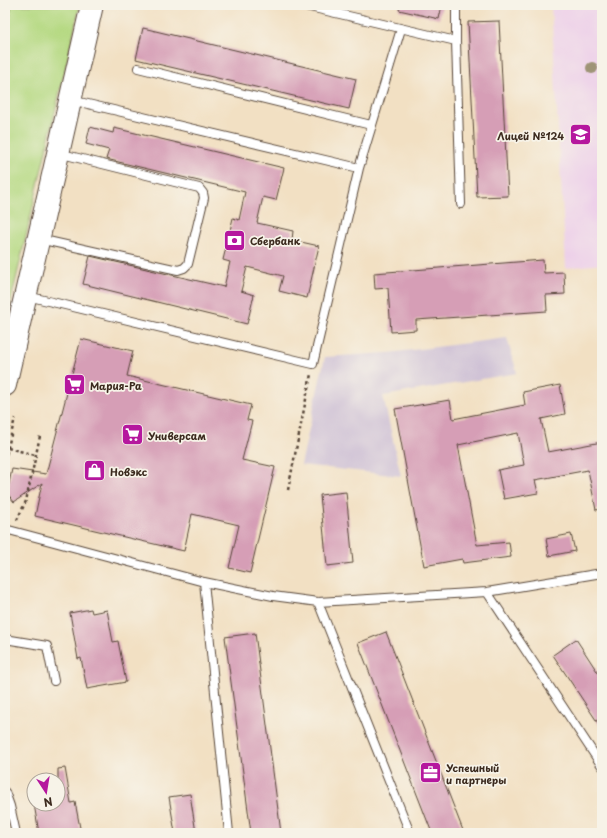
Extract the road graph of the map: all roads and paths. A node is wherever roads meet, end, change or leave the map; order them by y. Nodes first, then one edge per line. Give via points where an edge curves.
1 (10, 5) edge
2 (92, 5) edge
3 (301, 5) edge
4 (456, 5) edge
5 (5, 28) edge
6 (401, 29) junction
7 (456, 40) junction
8 (138, 68) dead end
9 (70, 100) junction
10 (371, 126) junction
11 (58, 153) junction
12 (359, 168) junction
13 (460, 204) dead end
14 (39, 239) junction
15 (25, 295) junction
16 (313, 364) junction
17 (5, 385) edge
18 (15, 418) dead end
19 (40, 436) dead end
20 (8, 448) junction
21 (36, 455) junction
22 (5, 460) edge
23 (288, 490) dead end
24 (9, 530) edge
25 (602, 573) edge
26 (204, 582) junction
27 (487, 592) junction
28 (318, 602) junction
29 (5, 639) edge
30 (54, 681) dead end
31 (602, 766) edge
32 (5, 792) edge
33 (16, 833) edge
34 (229, 833) edge
35 (410, 833) edge

1 - 5 path
2 - 9 street
3 - 6 lane
4 - 7 lane
6 - 7 lane
6 - 10 lane
7 - 13 lane
8 - 10 lane
9 - 11 street
9 - 12 lane
10 - 12 lane
11 - 14 street
11 - 14 lane via 199,188 204,198 188,264 178,270
12 - 16 lane
14 - 15 street
15 - 16 lane
15 - 17 street
16 - 23 path
18 - 20 path
19 - 21 path
20 - 21 path
20 - 22 path
21 - 24 path via 26,501
24 - 26 lane
25 - 27 lane
26 - 28 lane via 272,596
26 - 34 lane
27 - 28 lane
27 - 31 lane
28 - 35 lane
29 - 30 lane via 47,646
32 - 33 lane

